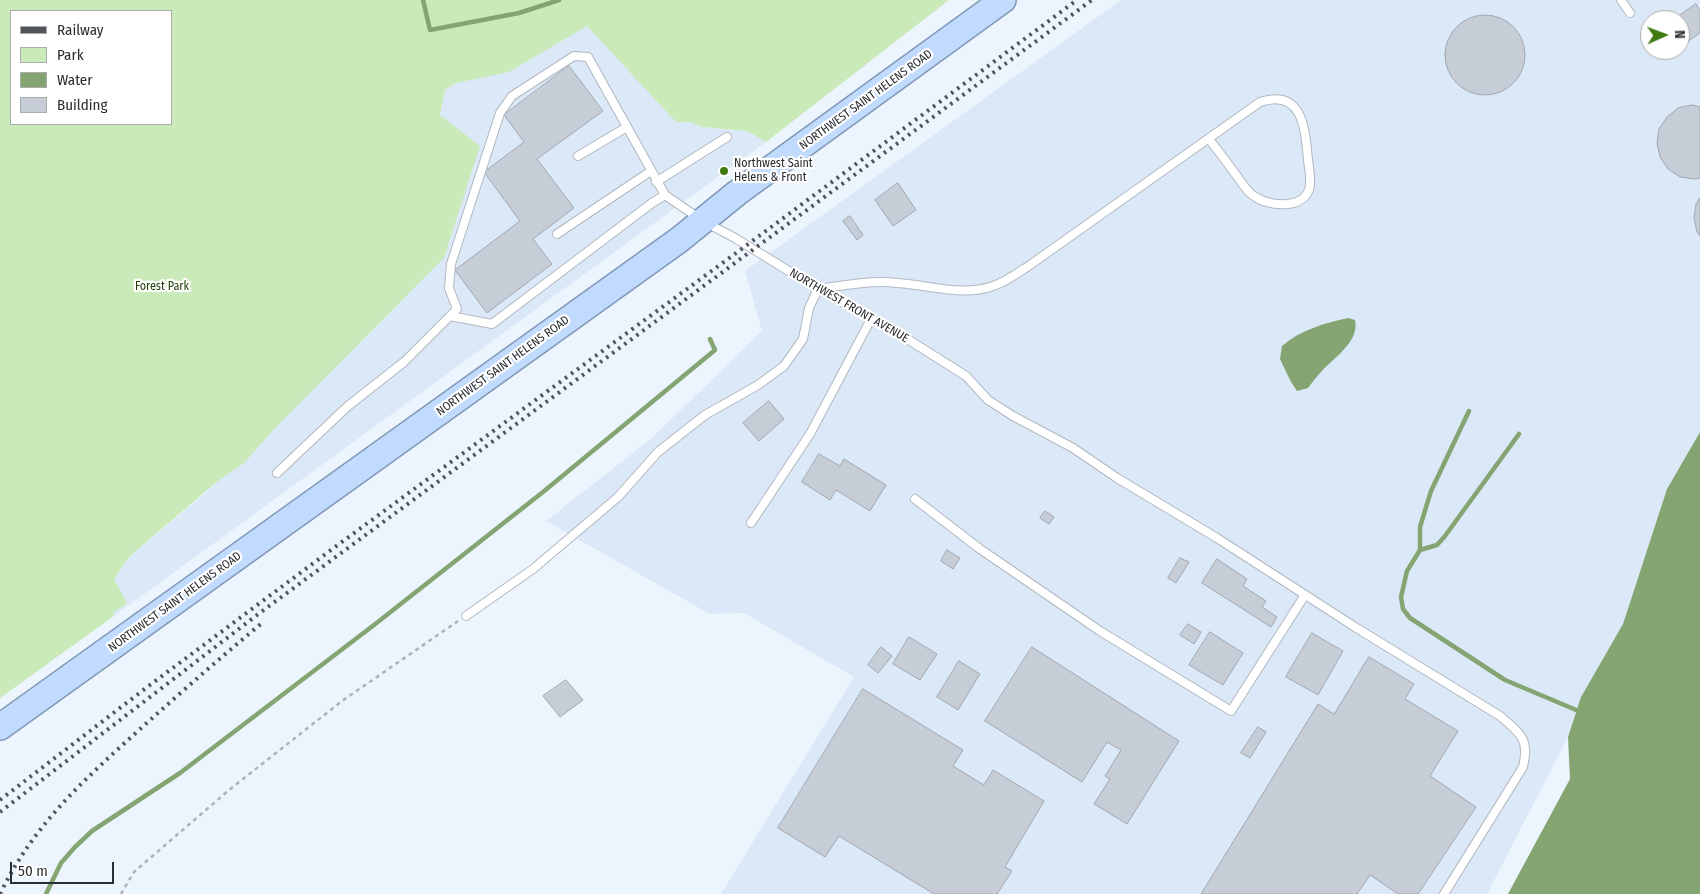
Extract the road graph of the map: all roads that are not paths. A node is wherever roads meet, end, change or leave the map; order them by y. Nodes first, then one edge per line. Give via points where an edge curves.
1 (1004, 0) edge
2 (1621, 0) edge
3 (1630, 13) dead end
4 (627, 127) junction
5 (727, 137) dead end
6 (1209, 138) junction
7 (578, 156) dead end
8 (651, 171) junction
9 (656, 182) junction
10 (665, 195) junction
11 (703, 221) junction
12 (557, 234) dead end
13 (818, 290) junction
14 (450, 316) junction
15 (871, 319) junction
16 (277, 473) dead end
17 (915, 499) dead end
18 (751, 523) dead end
19 (1305, 595) junction
20 (466, 616) road end
21 (0, 727) edge
22 (1444, 894) edge

1 - 11 highway, NORTHWEST SAINT HELENS ROAD
2 - 3 lane
4 - 7 lane
4 - 8 lane
4 - 14 lane via 588,58 574,56 512,96 500,113 451,264 449,288 456,309
5 - 9 lane
6 - 6 lane via 1260,102 1271,99 1291,104 1303,121 1306,134 1309,191 1299,200 1284,204 1274,204 1254,196
6 - 13 lane via 1030,265 994,286 954,290 898,282 860,282
8 - 9 lane
8 - 12 lane
9 - 10 lane
10 - 11 lane, NORTHWEST FRONT AVENUE
10 - 14 lane via 492,324
11 - 13 lane, NORTHWEST FRONT AVENUE
11 - 21 highway, NORTHWEST SAINT HELENS ROAD
13 - 15 lane, NORTHWEST FRONT AVENUE
13 - 20 lane via 809,308 804,339 784,366 705,415 658,452 618,497 533,569
14 - 16 lane via 404,362 348,406
15 - 18 lane via 810,434
15 - 19 lane, NORTHWEST FRONT AVENUE via 966,376 988,400 1013,416 1073,448
17 - 19 lane via 980,549 1100,631 1231,711
19 - 22 lane, NORTHWEST FRONT AVENUE via 1500,716 1524,740 1527,752 1523,767

